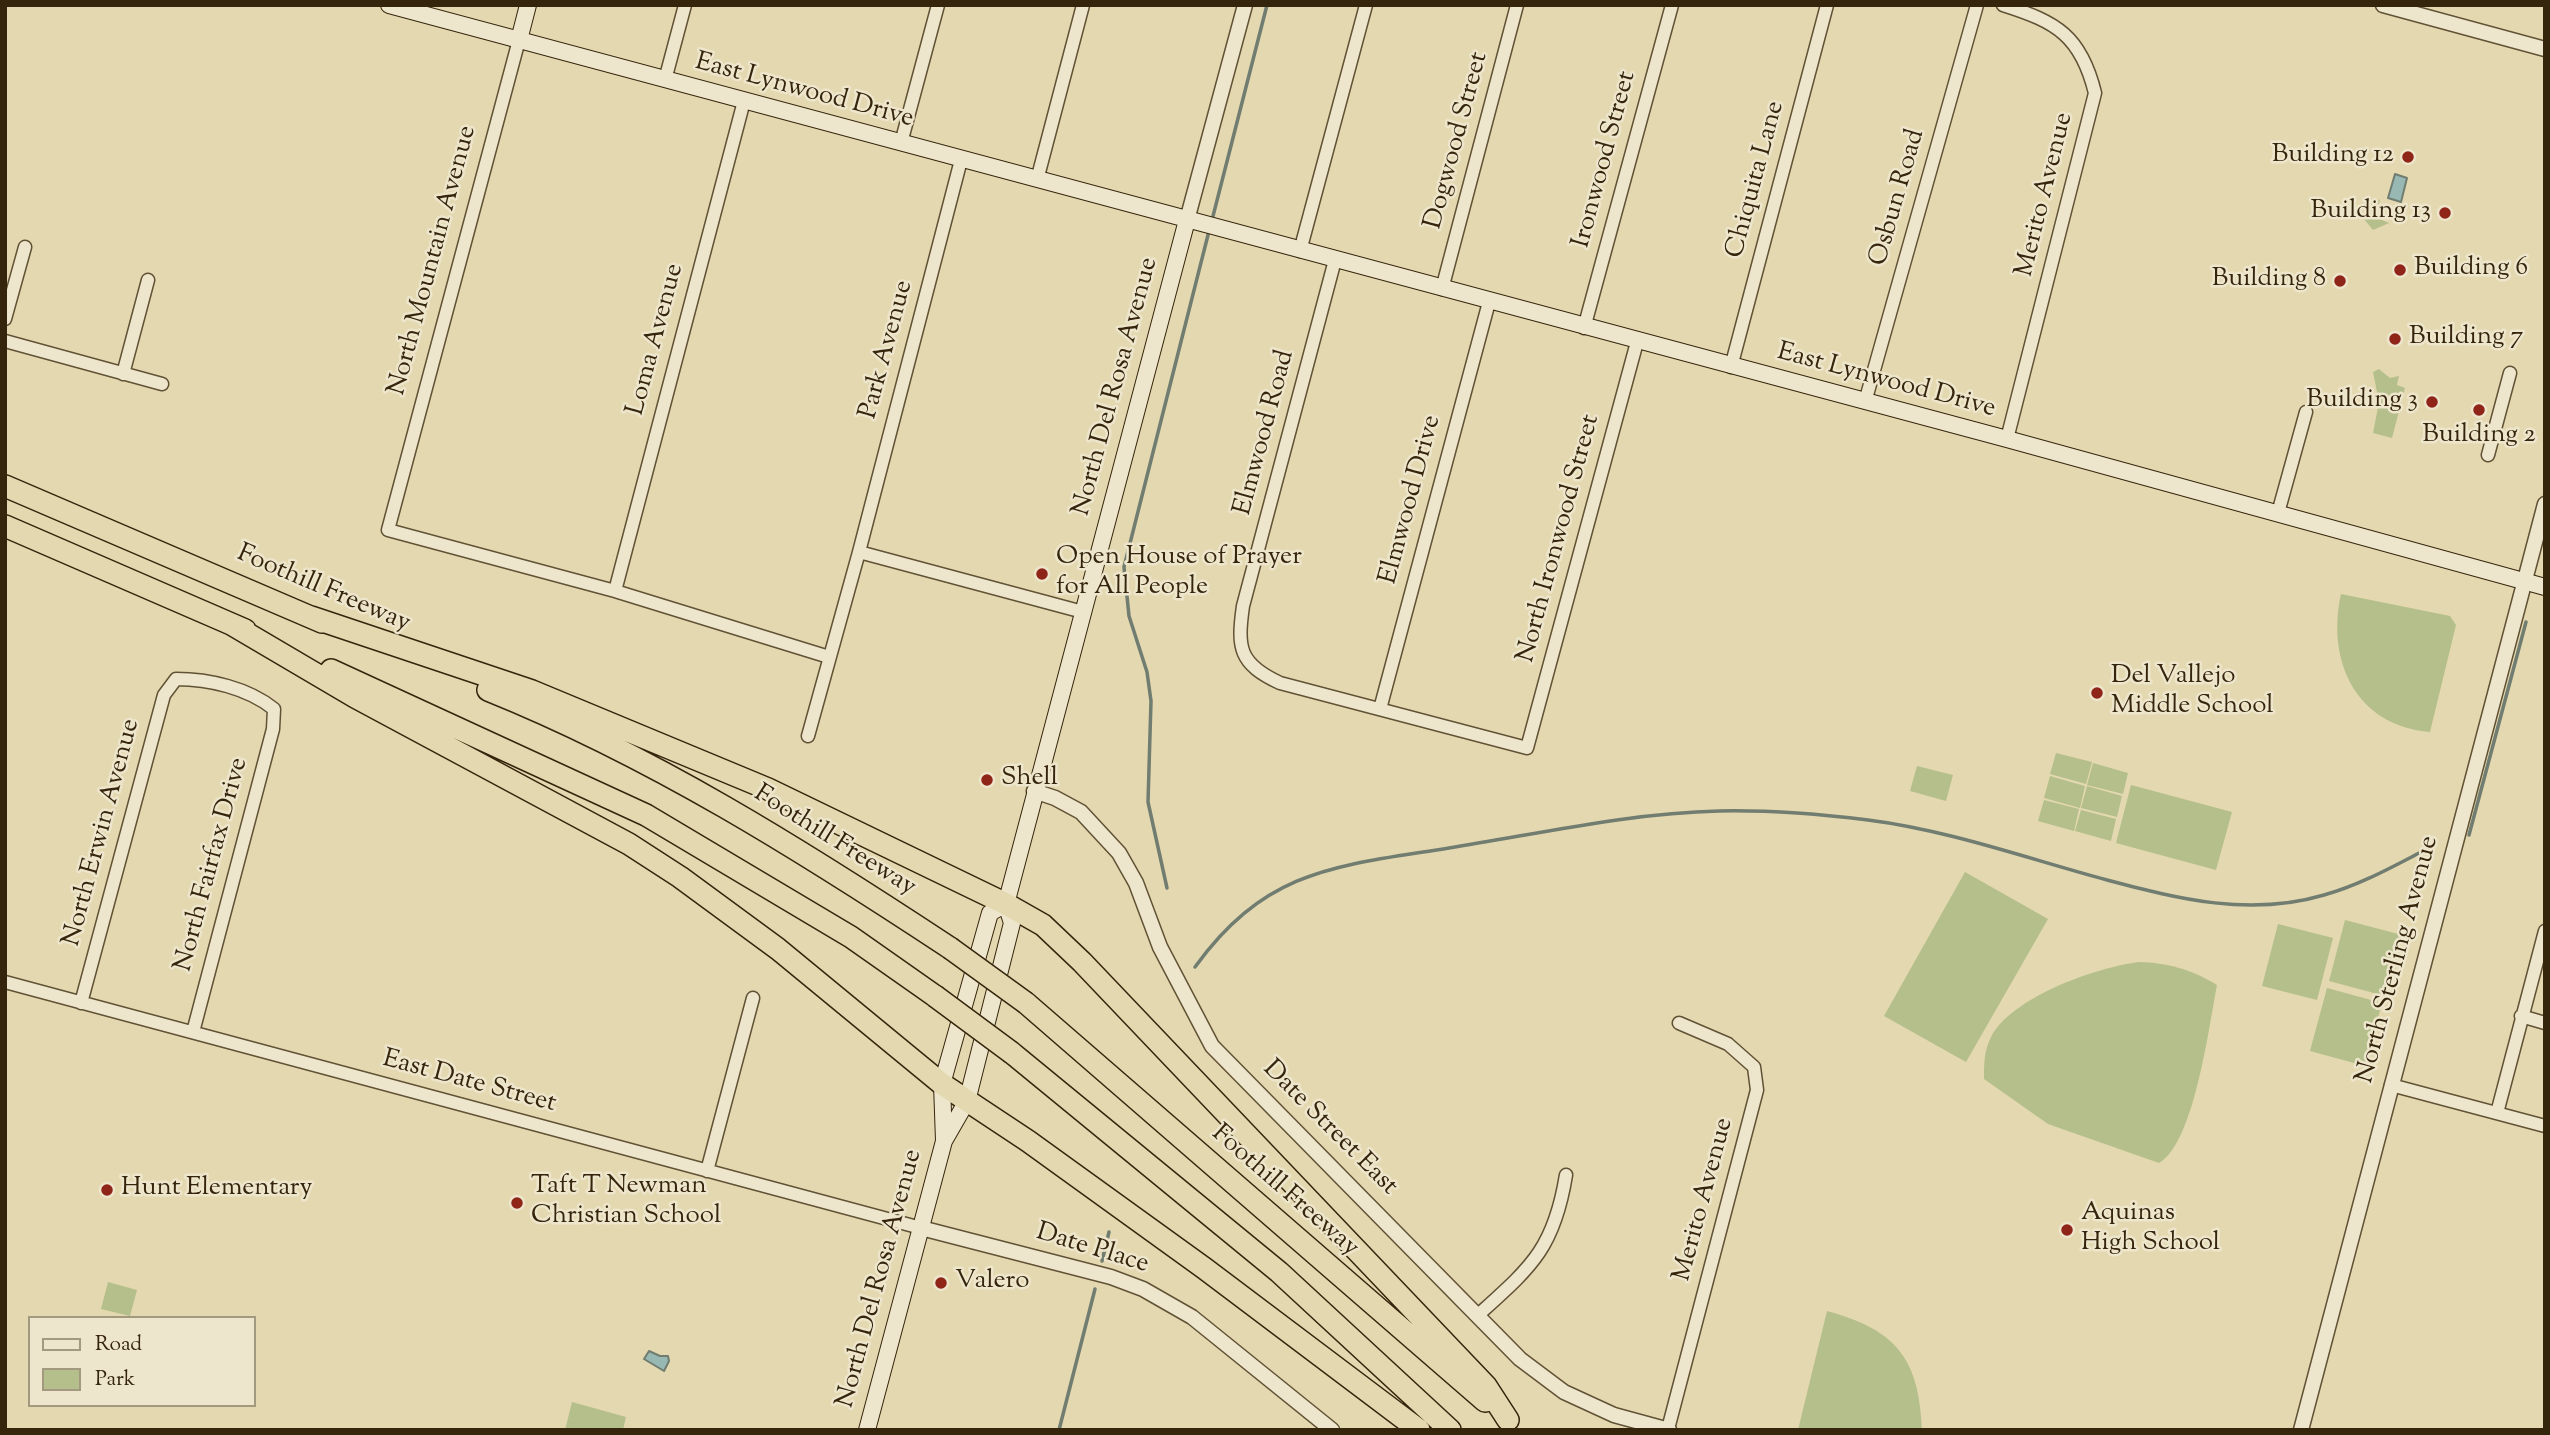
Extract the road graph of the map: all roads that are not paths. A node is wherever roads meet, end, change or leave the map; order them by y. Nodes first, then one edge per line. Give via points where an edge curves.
1 (389, 5) edge
2 (528, 5) edge
3 (685, 5) edge
4 (937, 5) edge
5 (1083, 5) edge
6 (1245, 5) edge
7 (1366, 5) edge
8 (1517, 5) edge
9 (1672, 5) edge
10 (1827, 5) edge
11 (1977, 5) edge
12 (2003, 5) edge
13 (2383, 5) edge
14 (2426, 11) edge
15 (519, 40) junction
16 (2545, 49) edge
17 (665, 80) junction
18 (744, 101) junction
19 (901, 143) junction
20 (961, 160) junction
21 (1037, 180) junction
22 (1187, 220) junction
23 (24, 247) dead end
24 (1300, 251) junction
25 (1335, 260) junction
26 (148, 280) dead end
27 (1442, 289) junction
28 (1489, 302) junction
29 (5, 319) edge
30 (1584, 328) junction
31 (5, 341) edge
32 (1637, 342) junction
33 (1731, 367) junction
34 (2510, 373) dead end
35 (123, 374) junction
36 (162, 384) dead end
37 (1866, 402) junction
38 (2306, 412) dead end
39 (2007, 439) junction
40 (2488, 455) dead end
41 (5, 486) edge
42 (2545, 504) edge
43 (2278, 513) junction
44 (5, 526) edge
45 (859, 552) junction
46 (2523, 581) junction
47 (2545, 587) edge
48 (615, 591) junction
49 (1083, 612) junction
50 (311, 618) junction
51 (231, 624) junction
52 (829, 657) junction
53 (274, 709) joint
54 (1380, 709) junction
55 (808, 736) dead end
56 (1034, 791) junction
57 (1006, 904) junction
58 (2545, 931) edge
59 (5, 982) edge
60 (752, 998) dead end
61 (81, 1003) junction
62 (2521, 1016) junction
63 (1679, 1023) dead end
64 (2545, 1023) edge
65 (192, 1032) junction
66 (942, 1084) junction
67 (2391, 1085) junction
68 (967, 1101) junction
69 (2497, 1113) junction
70 (2540, 1124) edge
71 (944, 1141) junction
72 (707, 1171) junction
73 (1566, 1175) dead end
74 (921, 1228) junction
75 (1478, 1315) junction
76 (1513, 1425) edge
77 (867, 1430) edge
78 (1332, 1430) edge
79 (1419, 1430) edge
80 (1450, 1430) edge
81 (1668, 1430) edge
82 (2301, 1430) edge

1 - 15 main road, East Lynwood Drive
2 - 15 main road, North Mountain Avenue
3 - 17 street
4 - 19 street
5 - 21 street
6 - 22 street, North Del Rosa Avenue
7 - 24 street
8 - 27 street, Dogwood Street
9 - 30 street, Ironwood Street
10 - 33 street, Chiquita Lane
11 - 37 street, Osbun Road
12 - 39 street, Merito Avenue via 2041,17 2069,39 2089,70 2095,93
13 - 14 street
14 - 16 street
15 - 17 main road, East Lynwood Drive
15 - 48 street, North Mountain Avenue via 388,530
17 - 18 main road, East Lynwood Drive
18 - 19 main road, East Lynwood Drive
18 - 48 street, Loma Avenue
19 - 20 main road, East Lynwood Drive
20 - 21 main road, East Lynwood Drive
20 - 45 street, Park Avenue
21 - 22 main road, East Lynwood Drive
22 - 24 main road, East Lynwood Drive
22 - 49 main road, North Del Rosa Avenue
23 - 29 street
24 - 25 main road, East Lynwood Drive
25 - 27 main road, East Lynwood Drive
25 - 54 street, Elmwood Road via 1243,606 1240,632 1246,659 1259,674
26 - 35 street
27 - 28 main road, East Lynwood Drive
28 - 30 main road, East Lynwood Drive
28 - 54 street, Elmwood Drive
30 - 32 main road, East Lynwood Drive
31 - 35 street
32 - 33 main road, East Lynwood Drive
32 - 54 street, North Ironwood Street via 1527,748
33 - 37 main road, East Lynwood Drive
34 - 40 street
35 - 36 street
37 - 39 main road, East Lynwood Drive
38 - 43 street
39 - 43 main road, East Lynwood Drive
41 - 50 highway, Foothill Freeway
42 - 46 street, North Sterling Avenue
43 - 46 main road, East Lynwood Drive
44 - 51 highway
45 - 49 street
45 - 52 street, Park Avenue
46 - 47 main road, East Lynwood Drive
46 - 67 street, North Sterling Avenue
48 - 52 street
49 - 56 main road, North Del Rosa Avenue
50 - 57 highway via 533,691 702,759
50 - 76 highway, Foothill Freeway, bridge via 511,699 666,774 828,868 950,948 1026,1003
51 - 66 highway via 355,698 639,850 778,949
51 - 80 highway, bridge via 646,816 850,937 1012,1053 1279,1272
52 - 55 street, Park Avenue
53 - 61 street, North Erwin Avenue via 257,695 194,679 176,679 164,695
53 - 65 street, North Fairfax Drive via 273,729
56 - 57 main road, North Del Rosa Avenue
56 - 75 street, Date Street East via 1081,812 1119,853 1136,883 1160,947 1212,1046
57 - 66 main road, North Del Rosa Avenue via 990,913
57 - 68 main road, North Del Rosa Avenue via 1012,923
57 - 76 highway via 1043,925 1082,962 1486,1386
58 - 62 street
59 - 61 street, East Date Street
60 - 72 street
61 - 65 street, East Date Street
62 - 64 street
62 - 69 street
63 - 81 street, Merito Avenue via 1728,1045 1754,1067 1757,1090
65 - 72 street, East Date Street
66 - 68 highway
66 - 71 main road, North Del Rosa Avenue
67 - 69 street
67 - 82 street, North Sterling Avenue
68 - 71 main road, North Del Rosa Avenue
68 - 79 highway via 1204,1268
69 - 70 street
71 - 74 main road, North Del Rosa Avenue
72 - 74 street, East Date Street
73 - 75 street via 1560,1208 1541,1252 1530,1268
74 - 77 main road, North Del Rosa Avenue
74 - 78 street, Date Place via 1143,1289 1192,1317
75 - 81 street, Date Street East via 1520,1359 1564,1392 1614,1415

